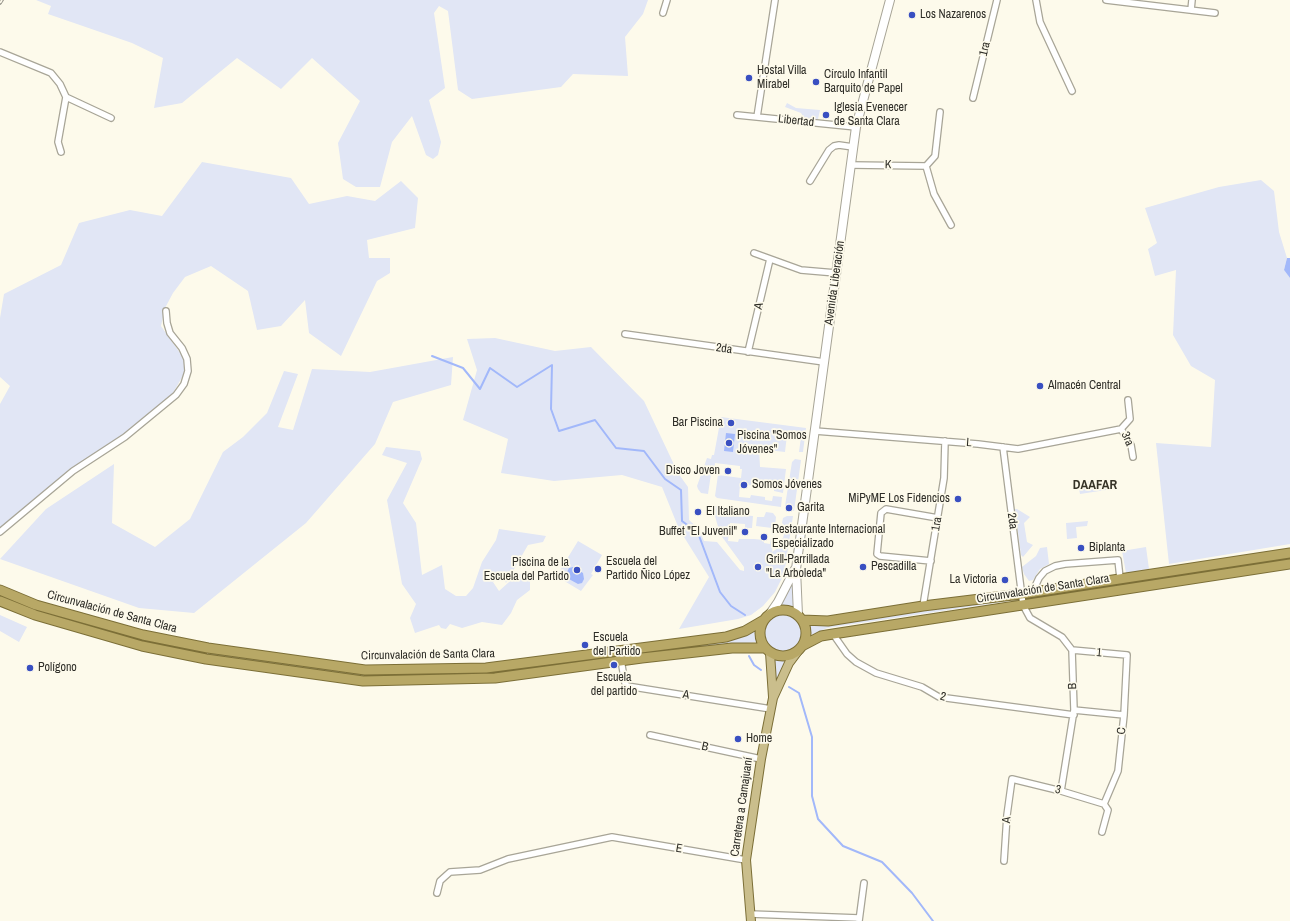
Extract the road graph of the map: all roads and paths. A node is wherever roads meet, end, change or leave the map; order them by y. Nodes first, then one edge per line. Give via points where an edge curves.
1 (667, 0) edge
2 (775, 0) edge
3 (890, 0) edge
4 (997, 0) edge
5 (1036, 0) edge
6 (1106, 0) edge
7 (1192, 0) edge
8 (1153, 3) edge
9 (1191, 10) junction
10 (662, 13) dead end
11 (1215, 13) dead end
12 (0, 52) edge
13 (1072, 90) dead end
14 (66, 97) junction
15 (972, 98) dead end
16 (940, 112) dead end
17 (737, 115) dead end
18 (757, 117) junction
19 (111, 118) dead end
20 (856, 127) junction
21 (853, 147) junction
22 (61, 152) dead end
23 (851, 165) junction
24 (926, 166) junction
25 (810, 181) dead end
26 (951, 225) dead end
27 (754, 254) dead end
28 (770, 259) junction
29 (836, 273) junction
30 (166, 311) dead end
31 (625, 334) dead end
32 (748, 352) junction
33 (824, 362) junction
34 (1128, 400) dead end
35 (1121, 429) junction
36 (815, 431) junction
37 (946, 441) junction
38 (1003, 447) junction
39 (1133, 457) dead end
40 (938, 518) junction
41 (0, 532) edge
42 (1290, 553) edge
43 (931, 561) junction
44 (1290, 564) edge
45 (796, 568) junction
46 (1120, 578) junction
47 (0, 590) edge
48 (1032, 593) junction
49 (1021, 594) junction
50 (0, 602) edge
51 (1023, 605) junction
52 (923, 606) junction
53 (766, 617) junction
54 (800, 618) junction
55 (833, 634) junction
56 (800, 649) junction
57 (1072, 650) junction
58 (767, 651) junction
59 (1127, 655) joint
60 (621, 660) junction
61 (773, 698) junction
62 (771, 708) junction
63 (1074, 713) junction
64 (1124, 715) junction
65 (650, 735) dead end
66 (760, 759) junction
67 (1012, 779) joint
68 (1061, 790) junction
69 (1104, 804) junction
70 (1102, 832) dead end
71 (746, 860) junction
72 (1004, 861) dead end
73 (864, 883) dead end
74 (437, 893) dead end
75 (750, 918) edge
76 (859, 920) edge

1 - 10 street
2 - 18 street
3 - 20 main road, Avenida Liberación
4 - 15 street, 1ra
5 - 13 street via 1040,22
6 - 8 street
7 - 9 street
8 - 9 street
9 - 11 street
12 - 14 street via 52,73
14 - 19 street
14 - 22 street via 58,142
16 - 24 street via 935,156
17 - 18 street, Libertad
18 - 20 street, Libertad
20 - 21 main road, Avenida Liberación
21 - 23 main road, Avenida Liberación
21 - 25 street via 839,144 828,150
23 - 24 street, K
23 - 29 main road, Avenida Liberación
24 - 26 street via 934,194
27 - 28 street
28 - 29 street via 800,270
28 - 32 street, A
29 - 33 main road, Avenida Liberación
30 - 41 street via 170,333 187,359 188,371 184,384 176,395 125,437 73,471
31 - 32 street, 2da
32 - 33 street, 2da
33 - 36 main road, Avenida Liberación
34 - 35 street, 3ra via 1130,419
35 - 38 street, L via 1018,449
35 - 39 street, 3ra via 1131,445
36 - 37 street, L
36 - 45 main road, Avenida Liberación
37 - 38 street, L
37 - 40 street, 1ra
38 - 49 street, 2da
40 - 43 street, 1ra
40 - 43 street via 886,509 881,513 877,554
42 - 46 highway, Circunvalación de Santa Clara
43 - 52 street, 1ra
44 - 51 highway, Circunvalación de Santa Clara via 1107,590
45 - 53 main road, Avenida Liberación via 778,602
45 - 54 main road, Avenida Liberación
46 - 48 highway, Circunvalación de Santa Clara
46 - 48 street via 1118,560 1065,564 1045,571
47 - 53 highway, Circunvalación de Santa Clara via 36,605 143,634 208,648 365,670 486,668 726,637 745,631
48 - 49 highway, Circunvalación de Santa Clara
49 - 51 street, 2da
49 - 52 highway, Circunvalación de Santa Clara
50 - 60 highway, Circunvalación de Santa Clara via 35,615 142,646 206,659 363,681 495,678
51 - 55 highway, Circunvalación de Santa Clara
51 - 57 street via 1030,618 1062,637
52 - 54 highway, Circunvalación de Santa Clara via 828,621
53 - 54 highway via 783,610
53 - 58 highway via 759,634
54 - 56 highway via 806,633
55 - 56 highway, Circunvalación de Santa Clara via 821,636
55 - 63 street, 2 via 856,662 876,673 922,687 939,697
56 - 58 highway via 784,657
56 - 61 main road, Carretera a Camajuaní via 789,663
57 - 59 street, 1
57 - 63 street, B
58 - 60 highway, Circunvalación de Santa Clara via 732,648
58 - 61 main road, Carretera a Camajuaní
59 - 64 street, C
60 - 62 street, A via 627,686
61 - 62 main road, Carretera a Camajuaní
62 - 66 main road, Carretera a Camajuaní
63 - 64 street, 2
63 - 68 street, B
64 - 69 street, C via 1118,771
65 - 66 street, B
66 - 71 main road, Carretera a Camajuaní
67 - 68 street, 3
67 - 72 street, A
68 - 69 street, 3
69 - 70 street via 1108,810
71 - 74 street, E via 612,837 508,859 480,870 450,872 440,881
71 - 75 main road, Carretera a Camajuaní
73 - 76 street
75 - 76 street

